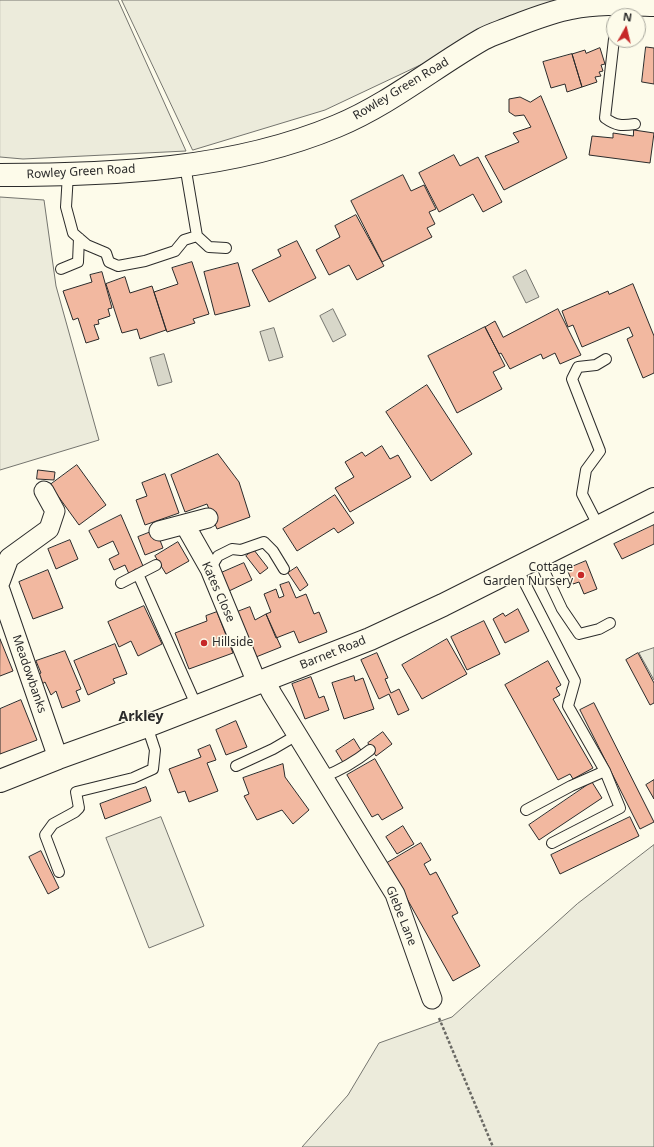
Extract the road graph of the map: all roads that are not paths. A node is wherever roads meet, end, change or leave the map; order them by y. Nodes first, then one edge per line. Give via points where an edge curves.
1 (572, 4) edge
2 (654, 5) edge
3 (631, 8) edge
4 (606, 9) edge
5 (613, 48) edge
6 (635, 124) dead end
7 (184, 165) junction
8 (68, 174) junction
9 (0, 175) edge
10 (197, 236) junction
11 (79, 238) junction
12 (226, 248) dead end
13 (61, 269) dead end
14 (606, 359) dead end
15 (44, 491) dead end
16 (654, 499) edge
17 (208, 518) dead end
18 (185, 525) junction
19 (599, 527) junction
20 (159, 532) dead end
21 (538, 558) junction
22 (156, 564) dead end
23 (517, 568) junction
24 (210, 569) junction
25 (284, 569) dead end
26 (138, 574) junction
27 (1, 579) edge
28 (121, 583) dead end
29 (610, 623) dead end
30 (261, 682) junction
31 (197, 707) junction
32 (147, 726) junction
33 (297, 735) junction
34 (370, 750) dead end
35 (58, 758) junction
36 (236, 766) dead end
37 (605, 771) junction
38 (323, 778) junction
39 (0, 781) edge
40 (526, 810) dead end
41 (552, 843) dead end
42 (60, 872) dead end
43 (432, 998) road end

1 - 4 main road, Rowley Green Road
1 - 7 main road, Rowley Green Road via 484,39 365,113 337,126 253,153
2 - 3 main road, Rowley Green Road
5 - 6 lane via 605,118 613,124
7 - 8 main road, Rowley Green Road
7 - 10 lane
8 - 9 main road, Rowley Green Road
8 - 11 lane via 66,207 73,233
10 - 11 lane via 184,240 174,250 145,261 118,266 109,262 106,253 87,245
10 - 12 lane via 209,247
11 - 13 lane via 78,262
14 - 19 lane via 596,365 578,367 572,379 600,451 586,470 582,494
15 - 27 street, Meadowbanks via 55,511 49,529 9,558
16 - 19 main road, Barnet Road
17 - 18 street
18 - 20 street
18 - 24 street, Kates Close
19 - 21 main road, Barnet Road
21 - 23 main road, Barnet Road
21 - 29 lane via 562,609 579,634
22 - 26 lane
23 - 30 main road, Barnet Road via 370,639
23 - 37 lane via 575,681 568,706
24 - 25 lane via 218,556 232,549 241,550 264,542
24 - 30 street, Kates Close
26 - 28 lane
26 - 31 lane
27 - 35 street, Meadowbanks
30 - 31 main road, Barnet Road
30 - 33 street, Glebe Lane via 272,694
31 - 32 main road, Barnet Road
32 - 35 main road, Barnet Road
32 - 42 lane via 155,750 153,769 133,778 76,792 79,808 53,824 45,835
33 - 36 lane
33 - 38 street, Glebe Lane
34 - 38 lane via 356,761
35 - 39 main road, Barnet Road
37 - 40 lane
37 - 41 lane via 620,808
38 - 43 street, Glebe Lane via 395,894

